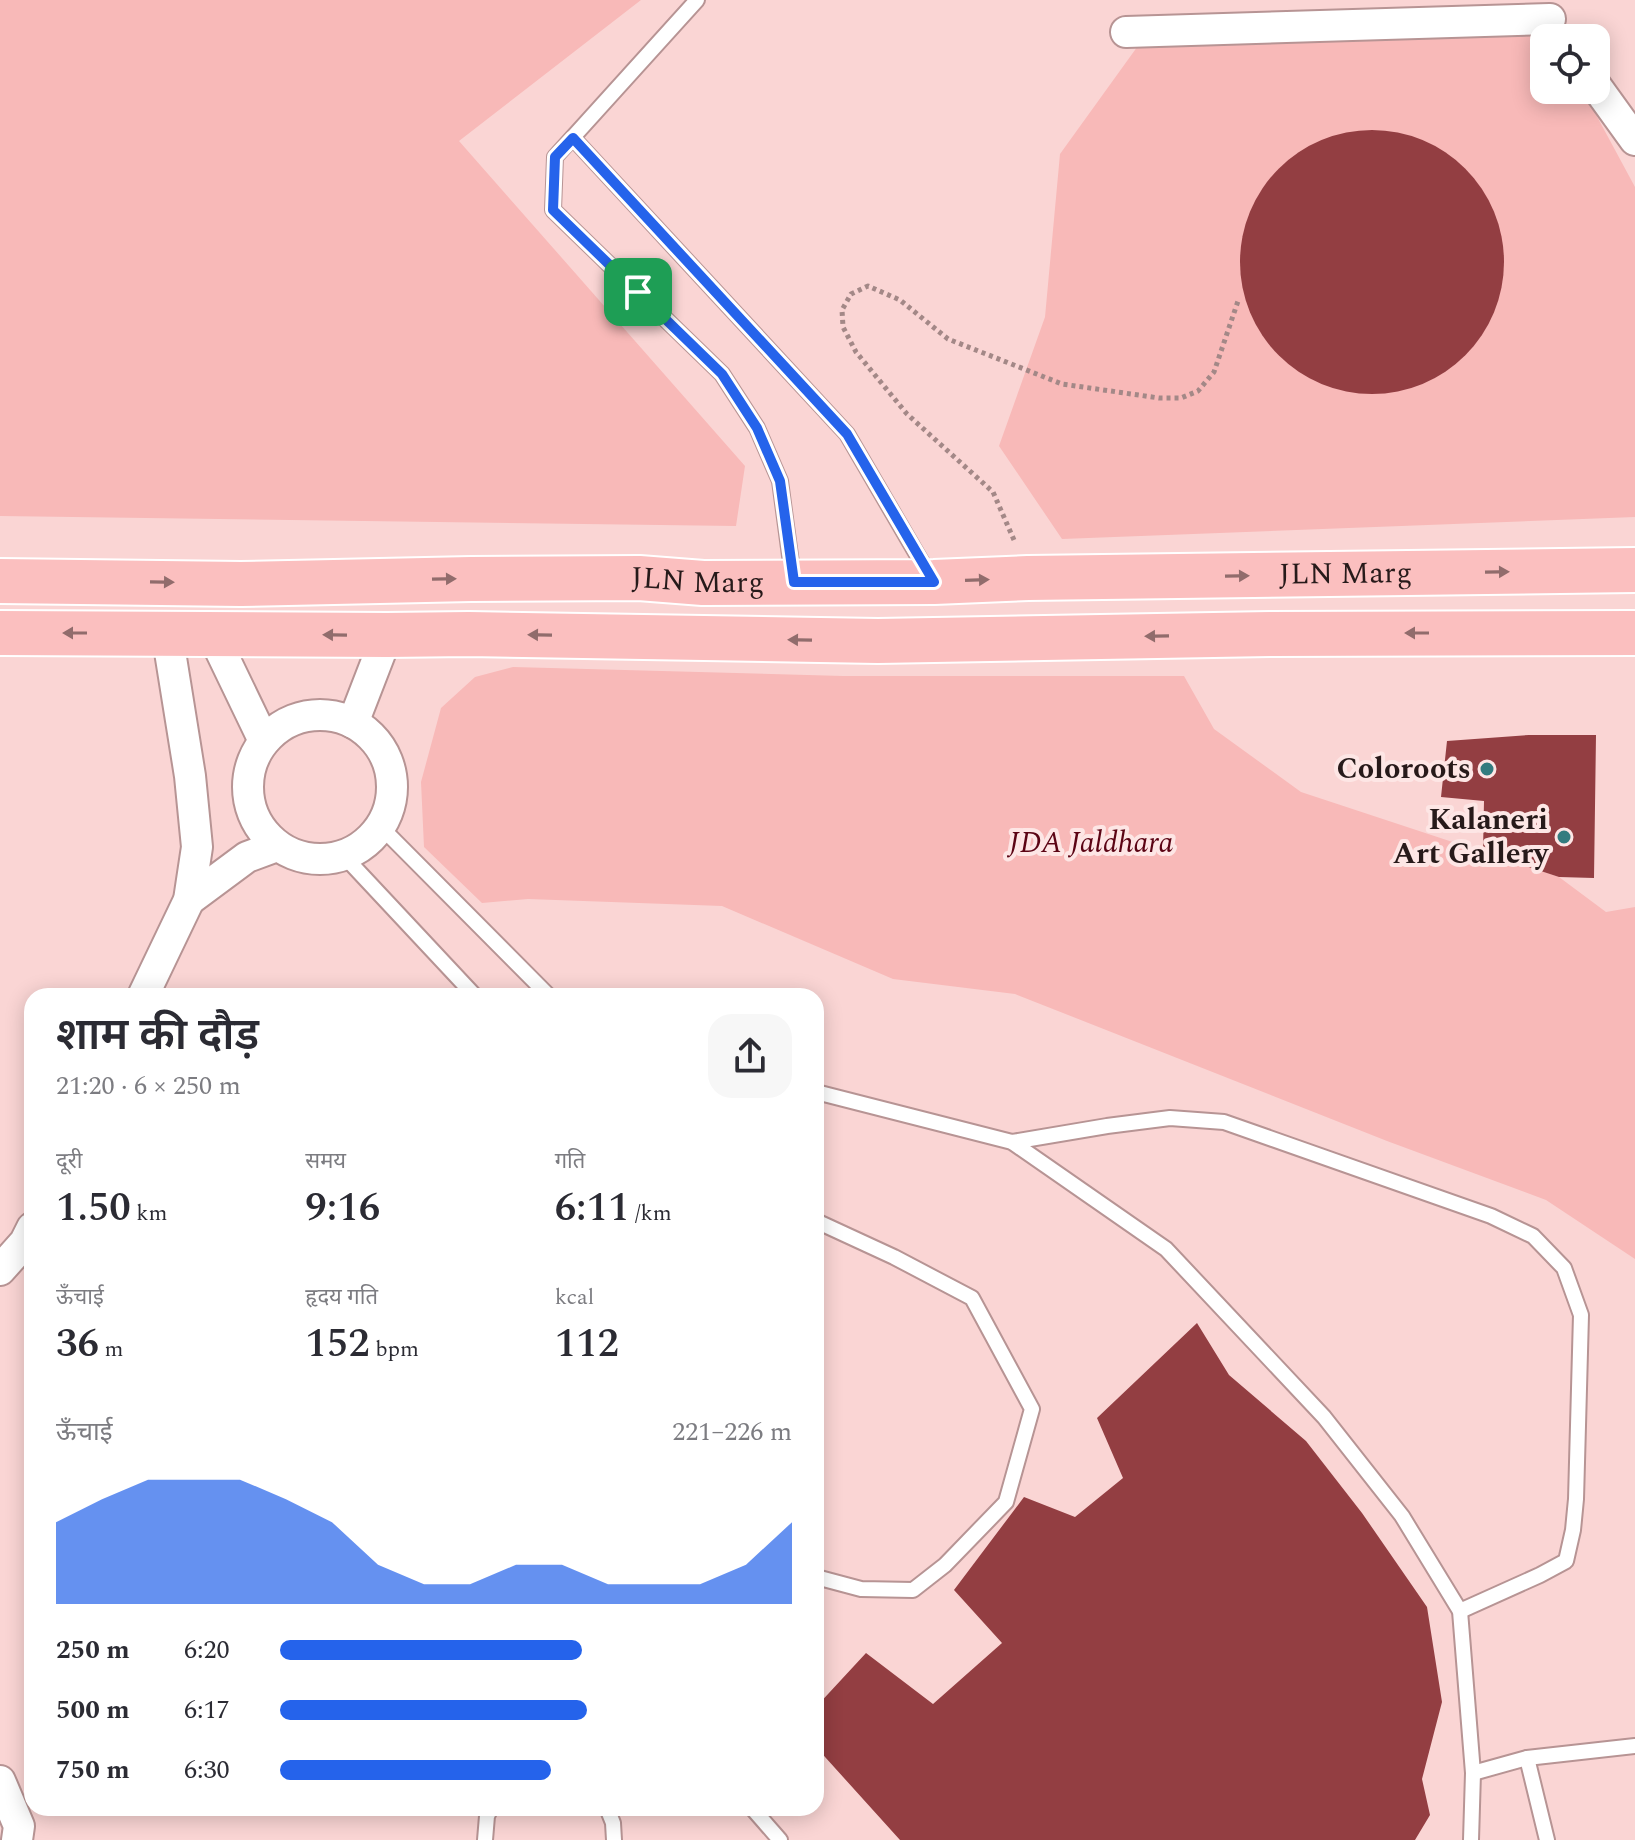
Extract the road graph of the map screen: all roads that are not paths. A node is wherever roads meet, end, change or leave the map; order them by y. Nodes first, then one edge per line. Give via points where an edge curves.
1 (697, 0) edge
2 (1550, 19) edge
3 (1126, 32) dead end
4 (1609, 104) edge
5 (573, 138) junction
6 (1635, 140) edge
7 (1635, 570) edge
8 (0, 581) edge
9 (794, 582) junction
10 (934, 582) junction
11 (0, 633) edge
12 (167, 633) junction
13 (212, 633) junction
14 (1635, 633) edge
15 (387, 635) junction
16 (353, 723) junction
17 (264, 741) junction
18 (381, 827) junction
19 (277, 846) junction
20 (344, 856) junction
21 (189, 900) junction
22 (147, 988) edge
23 (468, 988) edge
24 (541, 988) edge
25 (824, 1094) edge
26 (1012, 1142) junction
27 (824, 1225) edge
28 (24, 1243) edge
29 (0, 1270) edge
30 (824, 1579) edge
31 (1460, 1611) junction
32 (1635, 1746) edge
33 (1527, 1758) junction
34 (1473, 1773) junction
35 (0, 1781) edge
36 (487, 1816) edge
37 (610, 1816) edge
38 (759, 1816) edge
39 (765, 1816) edge
40 (766, 1824) junction
41 (17, 1840) edge
42 (485, 1840) edge
43 (614, 1840) edge
44 (780, 1840) edge
45 (1471, 1840) edge
46 (1547, 1840) edge

1 - 5 lane
2 - 3 street
4 - 6 street
5 - 9 lane via 555,157 553,210 722,374 757,428 780,481
5 - 10 lane via 847,434
10 -> 7 main road, JLN Marg
8 -> 9 main road, JLN Marg
9 - 10 main road, JLN Marg
12 -> 11 main road, JLN Marg
12 - 13 main road, JLN Marg
12 - 21 street via 196,833
15 -> 13 main road, JLN Marg
13 - 17 street
14 -> 15 main road, JLN Marg via 878,641
15 - 16 street
16 - 17 street via 329,715 305,716 282,725
16 - 18 street via 386,757 392,781
17 - 19 street via 248,784 251,808
18 - 20 street
18 - 24 lane
19 - 20 street via 321,860
19 - 21 street via 247,857
20 - 23 lane
21 - 22 street
25 - 26 lane
26 - 31 lane via 1166,1249 1324,1417 1402,1516
26 - 31 lane via 1170,1118 1224,1122 1491,1216 1533,1236 1564,1268 1581,1315 1576,1499 1566,1561
27 - 30 lane via 972,1298 1032,1409 1006,1502 945,1565 913,1590 861,1589
28 - 29 street
31 - 34 lane
32 - 33 lane
33 - 34 lane
33 - 46 lane
34 - 45 lane
35 - 41 street via 19,1826
36 - 42 lane
37 - 43 lane
38 - 40 lane
39 - 40 lane
40 - 44 lane

